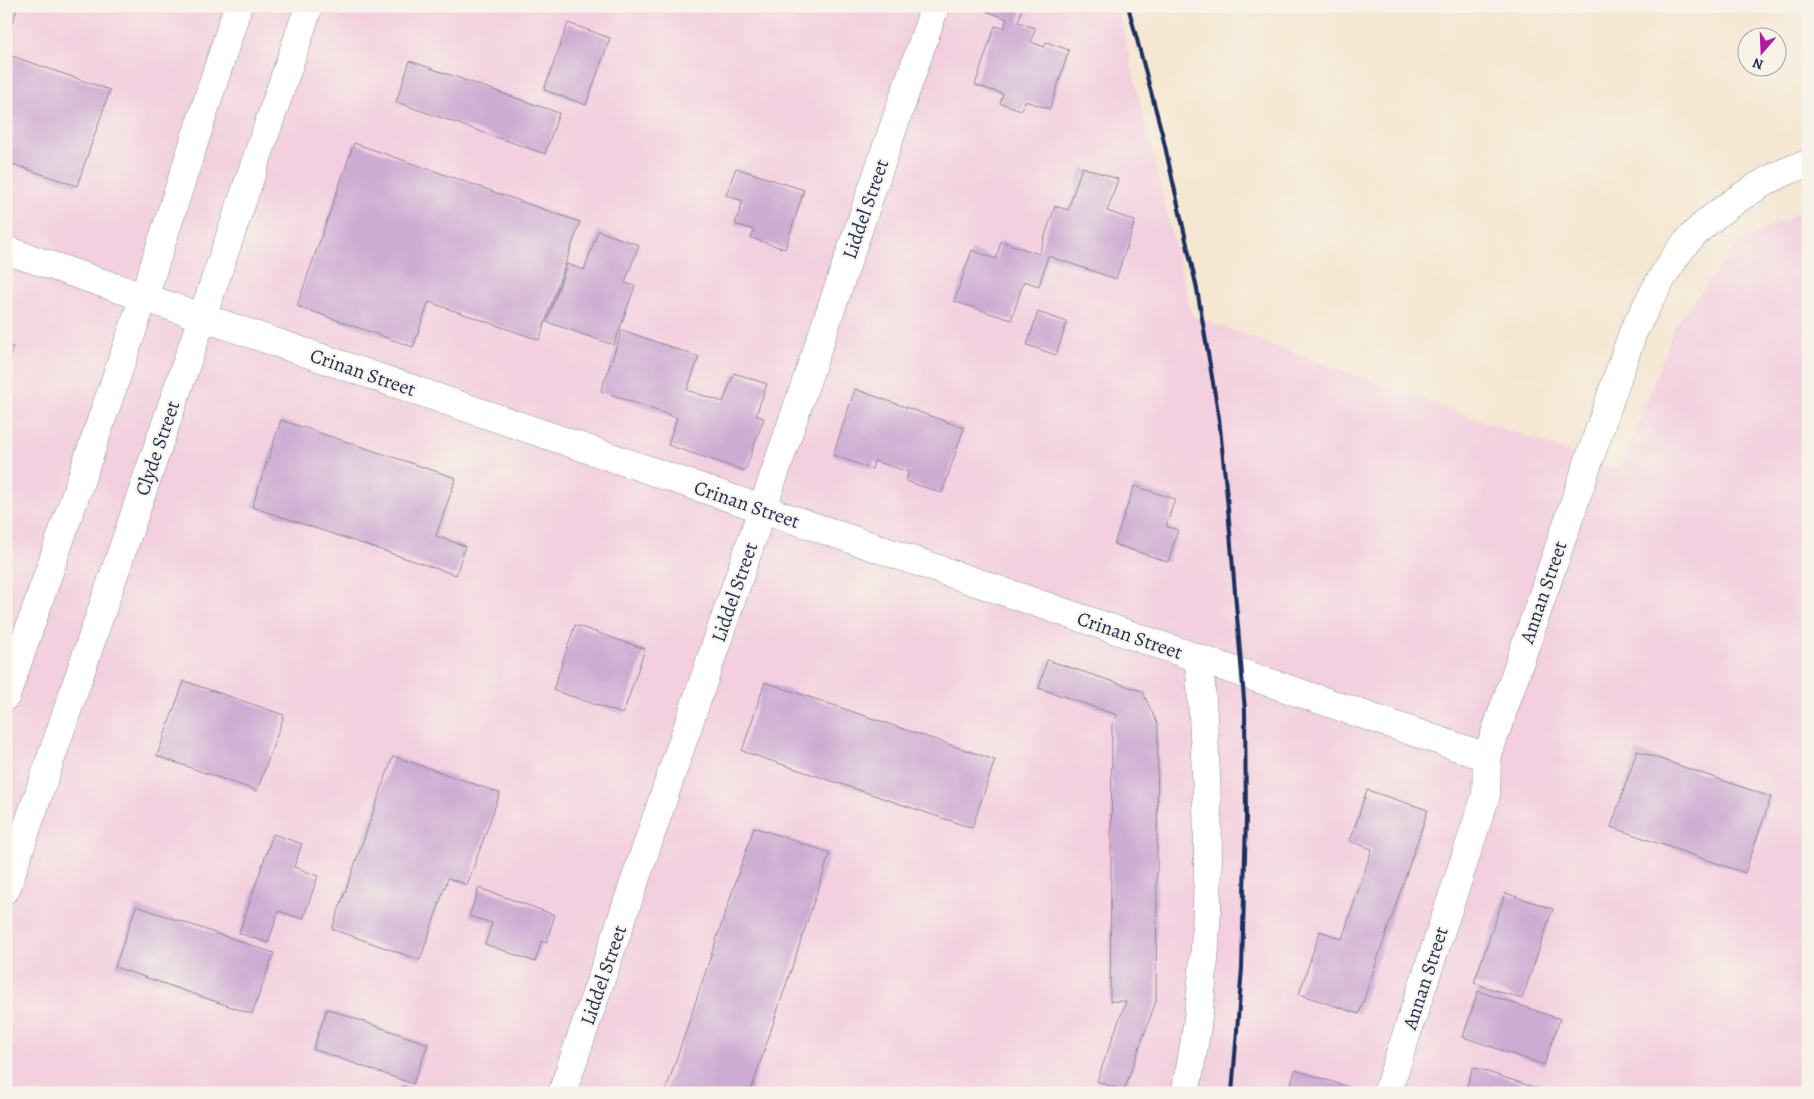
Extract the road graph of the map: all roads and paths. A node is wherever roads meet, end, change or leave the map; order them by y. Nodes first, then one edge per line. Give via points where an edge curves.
1 (238, 6) edge
2 (309, 6) edge
3 (935, 6) edge
4 (1808, 164) edge
5 (6, 250) edge
6 (144, 297) junction
7 (202, 317) junction
8 (762, 509) junction
9 (1199, 660) junction
10 (6, 696) edge
11 (1487, 757) junction
12 (11, 859) edge
13 (6, 889) edge
14 (562, 1093) edge
15 (1185, 1093) edge
16 (1387, 1093) edge

1 - 6 main road
2 - 7 main road, Clyde Street
3 - 8 main road, Liddel Street
4 - 11 main road, Annan Street via 1752,188 1714,218 1682,248 1655,289 1633,332 1619,371
5 - 6 main road, Crinan Street
6 - 7 main road, Crinan Street
6 - 10 main road
7 - 8 main road, Crinan Street
7 - 12 main road, Clyde Street
8 - 9 main road, Crinan Street
8 - 14 main road, Liddel Street
9 - 11 main road, Crinan Street
9 - 15 main road via 1208,845 1204,960 1196,1045
11 - 16 main road, Annan Street via 1486,795
12 - 13 main road, Clyde Street

